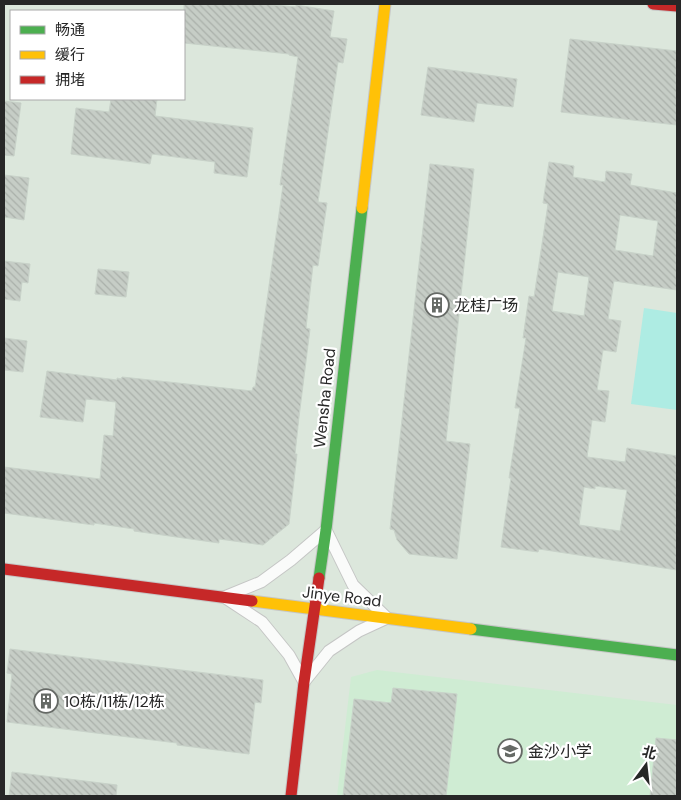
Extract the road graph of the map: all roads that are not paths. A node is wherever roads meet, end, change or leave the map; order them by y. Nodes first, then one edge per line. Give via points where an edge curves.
1 (386, 4) edge
2 (653, 4) edge
3 (677, 6) edge
4 (326, 530) junction
5 (4, 569) edge
6 (224, 597) junction
7 (314, 609) junction
8 (387, 618) junction
9 (677, 655) edge
10 (304, 682) junction
11 (292, 796) edge

1 - 4 street, Wensha Road
2 - 3 street
4 - 6 lane via 292,560 260,582
4 - 7 street, Wensha Road
4 - 8 lane via 353,585
5 - 6 street, Jinye Road
6 - 7 street, Jinye Road
6 - 10 lane via 262,622 289,655
7 - 8 street, Jinye Road
7 - 10 street, Wensha Road
8 - 9 street, Jinye Road
8 - 10 lane via 359,631 329,651
10 - 11 street, Wensha Road

